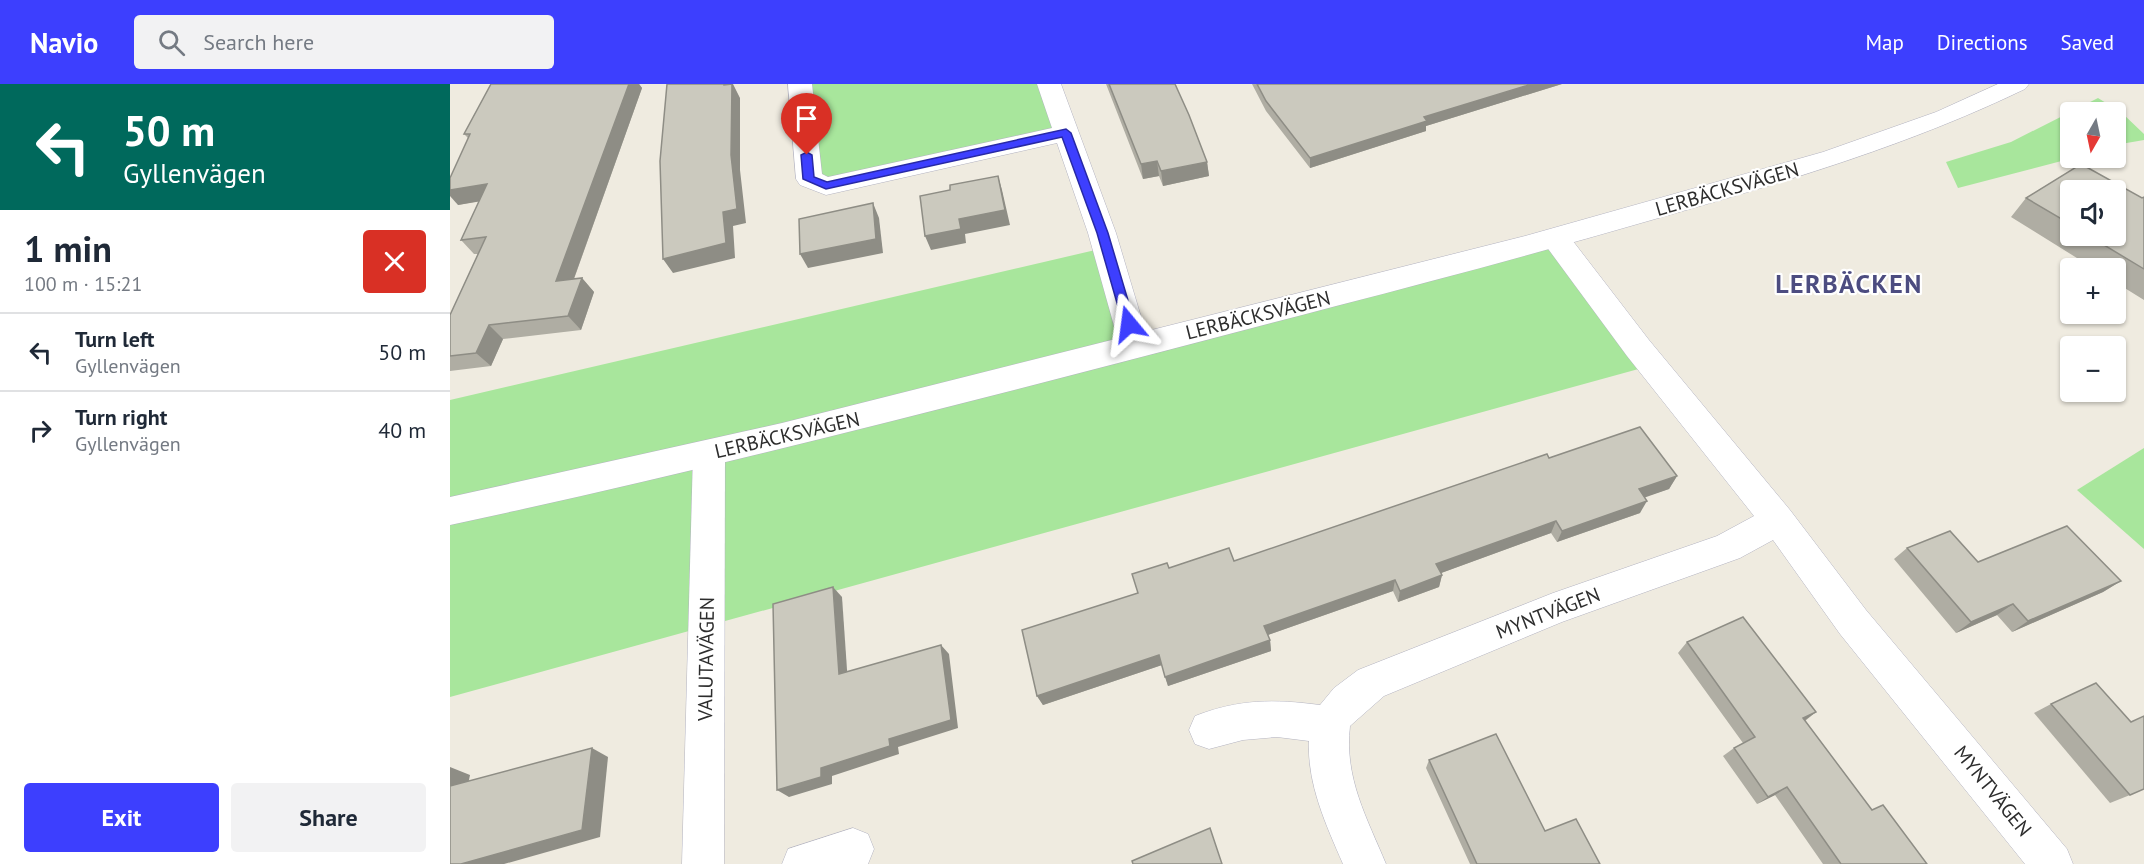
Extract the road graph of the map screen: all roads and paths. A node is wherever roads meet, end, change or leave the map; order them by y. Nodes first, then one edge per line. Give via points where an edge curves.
1 (800, 84) edge
2 (1049, 84) edge
3 (2007, 86) edge
4 (1066, 133) junction
5 (1556, 239) junction
6 (1135, 346) junction
7 (709, 453) junction
8 (450, 512) edge
9 (1778, 520) junction
10 (1330, 725) junction
11 (1209, 730) dead end
12 (853, 849) dead end
13 (703, 864) edge
14 (803, 864) edge
15 (1365, 864) edge
16 (2052, 864) edge

1 - 4 street via 809,179 826,186
2 - 4 street
3 - 5 street, LERBÄCKSVÄGEN via 1898,134 1815,163
4 - 6 street via 1102,233
5 - 6 street, LERBÄCKSVÄGEN
5 - 9 street, MYNTVÄGEN via 1638,348
6 - 7 street, LERBÄCKSVÄGEN via 1005,382
7 - 8 street, LERBÄCKSVÄGEN
7 - 13 street, VALUTAVÄGEN
9 - 10 street, MYNTVÄGEN via 1728,548 1553,609 1371,683 1345,703
9 - 16 street, MYNTVÄGEN via 1853,622
10 - 11 street via 1277,718
10 - 15 street via 1330,765 1338,797
12 - 14 street

